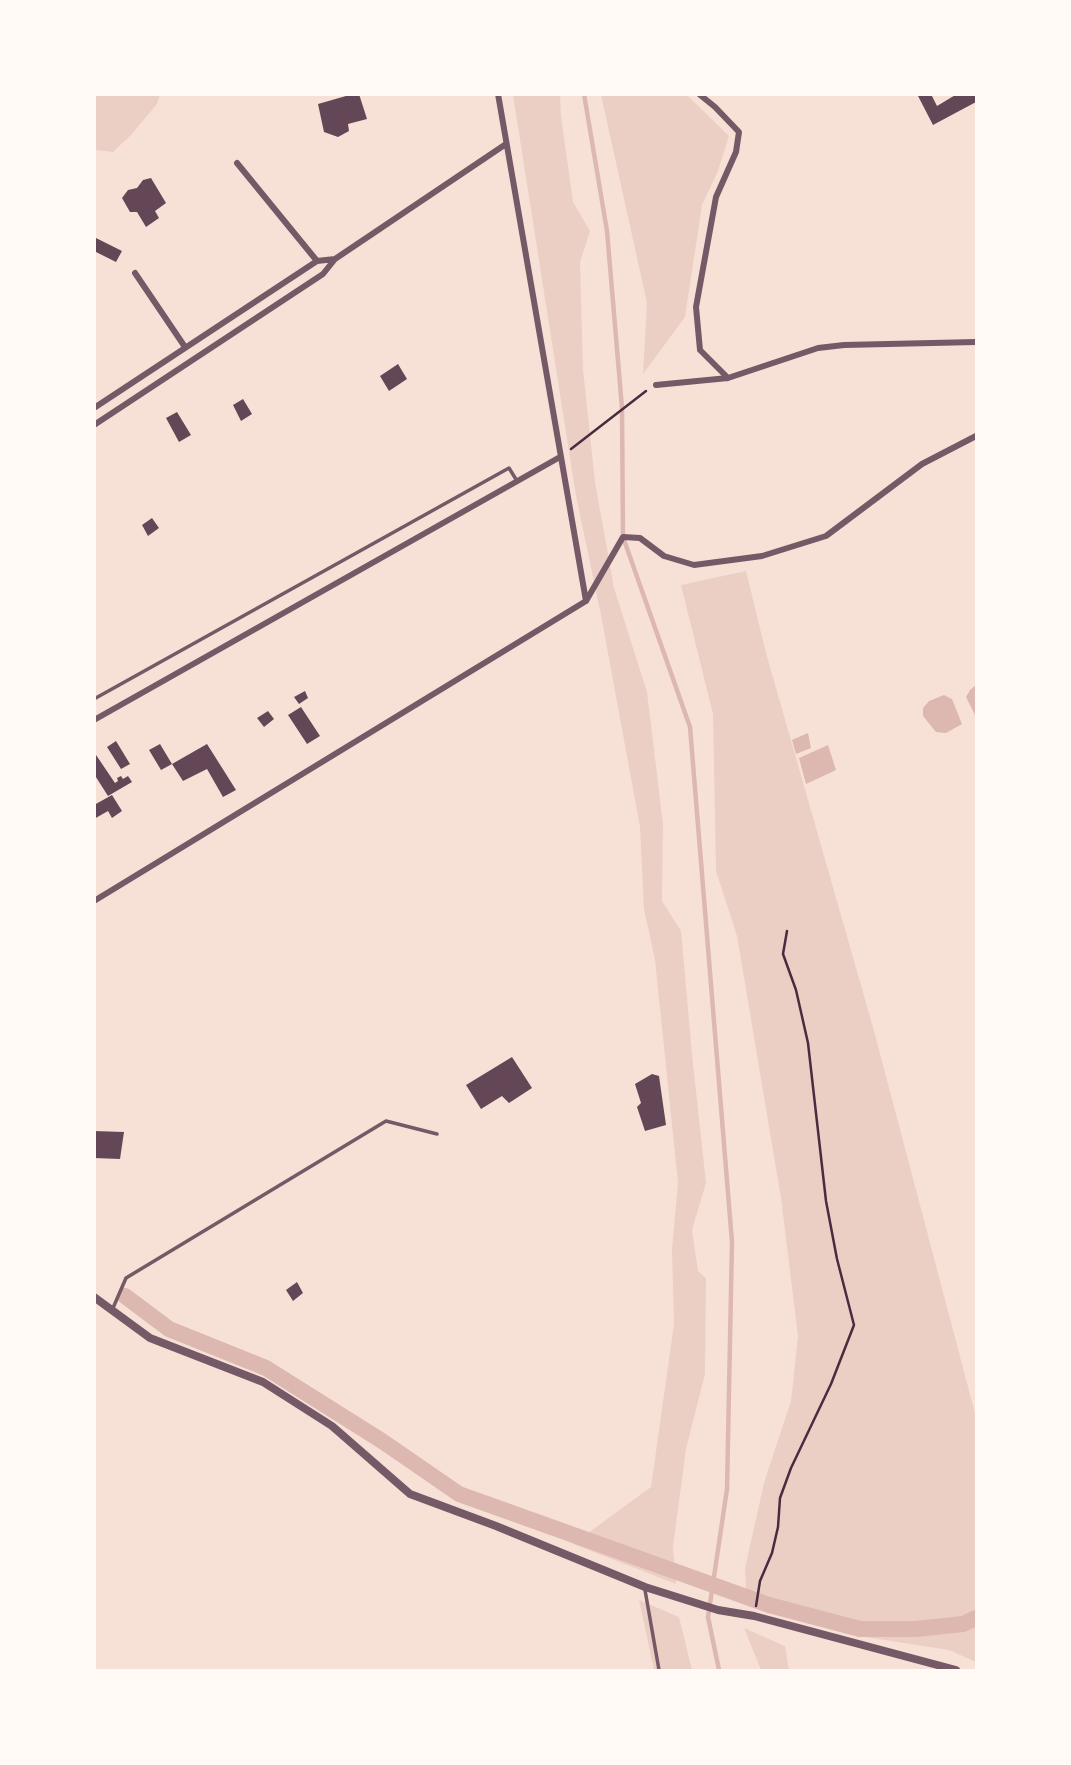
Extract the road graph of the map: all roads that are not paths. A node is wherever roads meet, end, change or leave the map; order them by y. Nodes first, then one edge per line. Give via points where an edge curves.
1 (498, 94) edge
2 (699, 94) edge
3 (506, 144) junction
4 (237, 163) dead end
5 (335, 259) junction
6 (317, 261) junction
7 (135, 273) dead end
8 (976, 342) edge
9 (185, 347) junction
10 (728, 378) junction
11 (656, 385) road end
12 (94, 408) edge
13 (94, 425) edge
14 (976, 436) edge
15 (560, 457) junction
16 (517, 481) junction
17 (586, 601) junction
18 (94, 699) edge
19 (94, 720) edge
20 (94, 901) edge
21 (437, 1134) dead end
22 (94, 1297) edge
23 (112, 1310) junction
24 (645, 1587) junction
25 (659, 1671) edge
26 (957, 1671) edge

1 - 3 street
2 - 10 street via 739,132 736,152 716,197 696,307 700,350
3 - 5 street
3 - 15 street
4 - 6 street
5 - 6 street
5 - 13 street via 323,274
6 - 9 street
7 - 9 street
8 - 10 street via 818,348
9 - 12 street
10 - 11 street
14 - 17 street via 922,464 826,536 762,556 694,565 664,556 640,538 623,537
15 - 16 street
15 - 17 street
16 - 18 lane via 509,468
16 - 19 street
17 - 20 street
21 - 23 lane via 386,1121 126,1278
22 - 23 street
23 - 24 street via 150,1338 263,1382 332,1426 410,1494
24 - 25 lane
24 - 26 street

